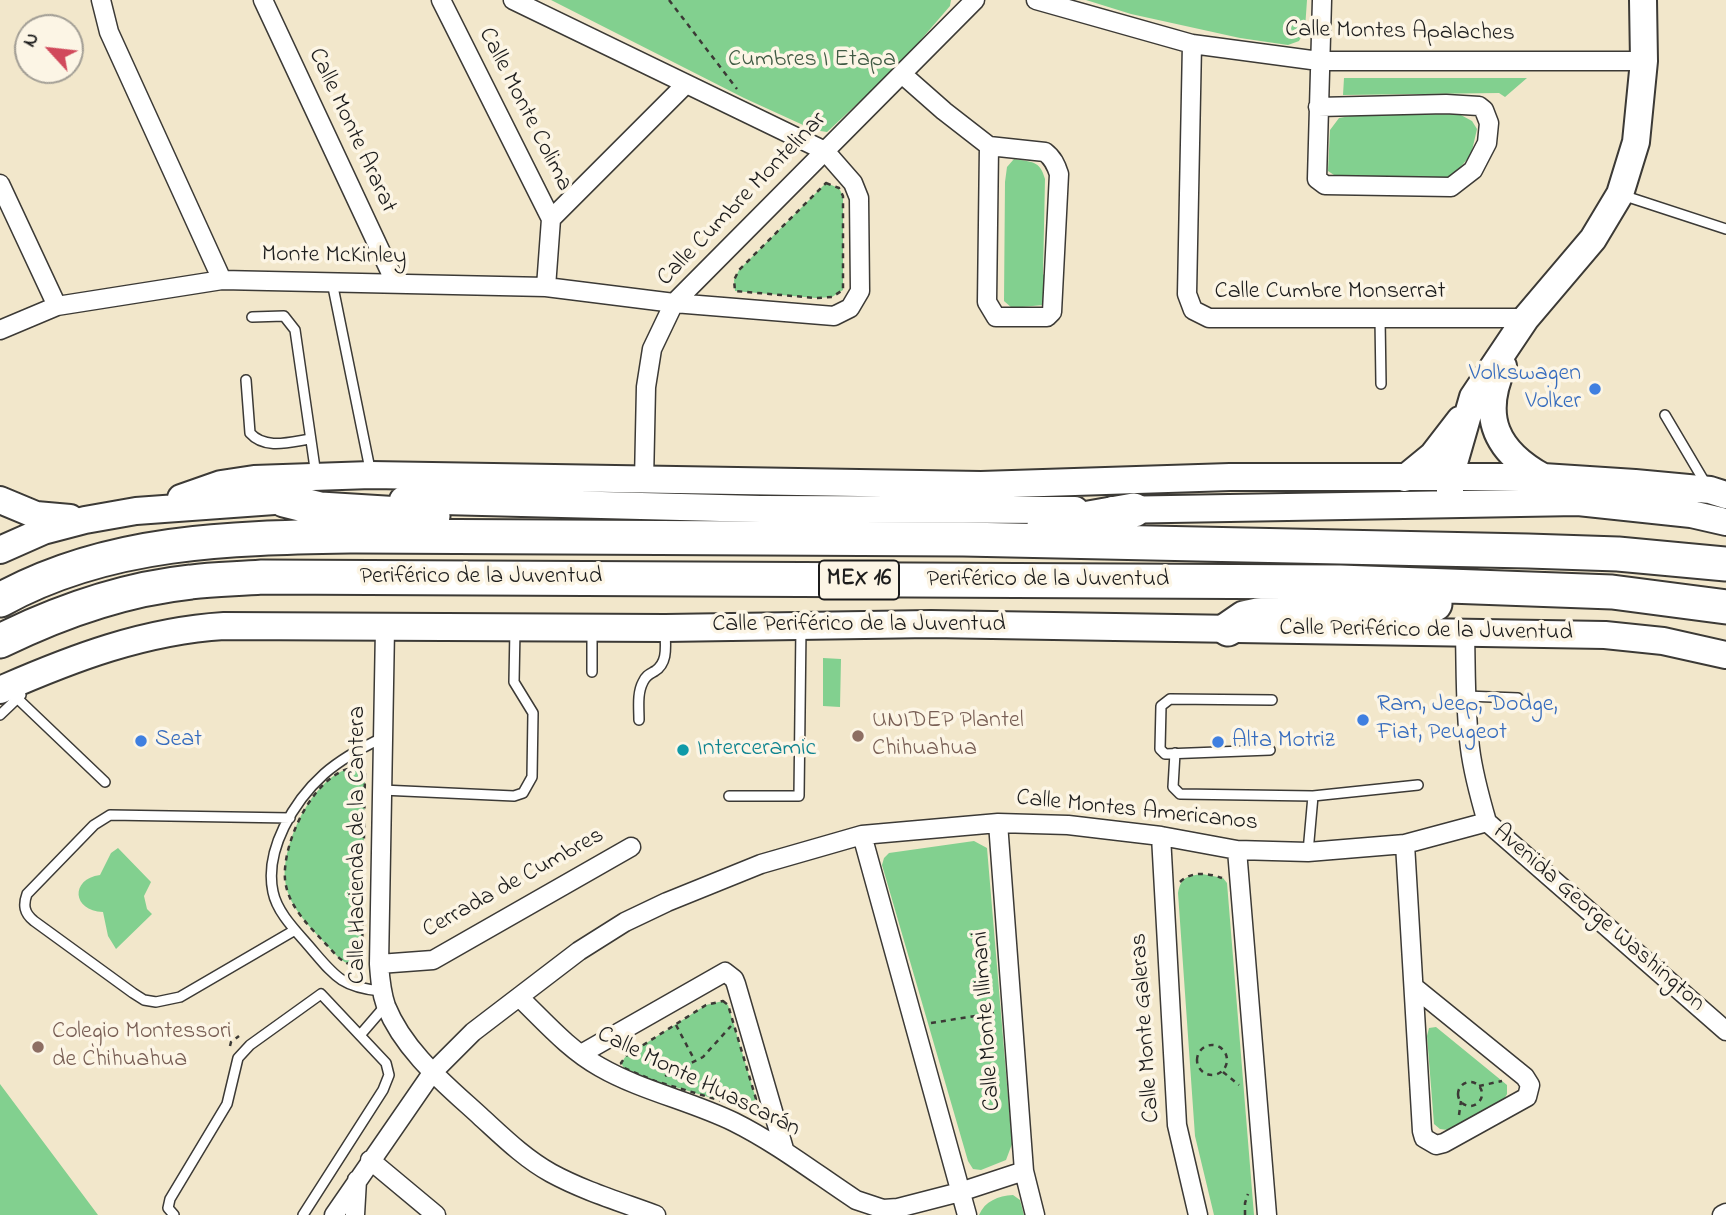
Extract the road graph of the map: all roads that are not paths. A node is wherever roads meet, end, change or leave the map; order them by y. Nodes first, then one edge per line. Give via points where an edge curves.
1 (102, 0) edge
2 (263, 0) edge
3 (441, 0) edge
4 (513, 0) edge
5 (975, 0) edge
6 (1036, 0) edge
7 (1322, 0) edge
8 (1643, 0) edge
9 (1192, 44) junction
10 (1319, 61) junction
11 (1644, 61) junction
12 (902, 74) junction
13 (685, 85) junction
14 (1318, 107) junction
15 (989, 146) junction
16 (825, 151) junction
17 (0, 184) edge
18 (1620, 194) junction
19 (551, 219) junction
20 (1726, 229) edge
21 (222, 280) junction
22 (332, 282) junction
23 (395, 282) junction
24 (546, 287) junction
25 (674, 303) junction
26 (57, 306) junction
27 (252, 317) dead end
28 (1381, 318) junction
29 (1526, 318) junction
30 (0, 330) edge
31 (246, 380) dead end
32 (1381, 384) dead end
33 (1473, 397) junction
34 (1665, 415) dead end
35 (310, 439) junction
36 (371, 475) junction
37 (316, 477) junction
38 (1450, 477) junction
39 (1543, 477) junction
40 (1405, 478) junction
41 (643, 481) junction
42 (486, 490) junction
43 (1718, 492) edge
44 (0, 500) edge
45 (284, 500) junction
46 (1450, 504) junction
47 (150, 509) junction
48 (1135, 510) junction
49 (85, 520) junction
50 (1726, 522) edge
51 (620, 538) junction
52 (964, 539) junction
53 (0, 550) edge
54 (1726, 564) edge
55 (1473, 586) junction
56 (0, 600) edge
57 (1726, 607) edge
58 (801, 626) junction
59 (515, 627) junction
60 (592, 627) junction
61 (385, 628) junction
62 (665, 628) junction
63 (1228, 629) junction
64 (1465, 634) junction
65 (0, 641) edge
66 (1726, 655) edge
67 (592, 672) dead end
68 (9, 694) edge
69 (1466, 696) junction
70 (1518, 698) dead end
71 (1272, 700) dead end
72 (0, 715) edge
73 (639, 720) dead end
74 (384, 737) junction
75 (1270, 750) dead end
76 (1175, 753) junction
77 (105, 782) dead end
78 (1418, 785) dead end
79 (382, 790) junction
80 (729, 796) dead end
81 (1313, 796) junction
82 (290, 818) junction
83 (1487, 822) junction
84 (998, 823) junction
85 (862, 835) junction
86 (1161, 836) junction
87 (1405, 844) junction
88 (631, 847) dead end
89 (1237, 850) junction
90 (1308, 852) junction
91 (295, 930) junction
92 (379, 964) junction
93 (1414, 987) junction
94 (519, 997) junction
95 (384, 998) junction
96 (1726, 1031) edge
97 (360, 1034) junction
98 (581, 1055) junction
99 (432, 1073) junction
100 (784, 1149) junction
101 (370, 1160) junction
102 (1024, 1171) junction
103 (356, 1180) junction
104 (960, 1192) junction
105 (1260, 1209) edge
106 (174, 1215) edge
107 (303, 1215) edge
108 (334, 1215) edge
109 (355, 1215) edge
110 (436, 1215) edge
111 (656, 1215) edge
112 (967, 1215) edge
113 (1035, 1215) edge
114 (1198, 1215) edge

1 - 21 street via 109,32
2 - 23 street, Calle Monte Ararat
3 - 19 street, Calle Monte Colima
4 - 13 street
5 - 12 street, Calle Cumbre Montelinar
6 - 9 street, Calle Montes Apalaches
7 - 10 street
8 - 11 main road
9 - 10 street, Calle Montes Apalaches
9 - 28 street, Calle Cumbre Monserrat via 1187,293 1193,310 1209,318
10 - 11 street, Calle Montes Apalaches
10 - 14 street
11 - 18 main road via 1636,142
12 - 15 street
12 - 16 street, Calle Cumbre Montelinar
13 - 16 street
13 - 19 street
14 - 14 street via 1317,179 1325,185 1451,187 1473,170 1487,143 1489,123 1479,106
15 - 15 street via 989,308 996,317 1047,317 1052,312 1056,165 1045,152
16 - 25 street, Calle Cumbre Montelinar
16 - 25 street, Monte McKinley via 853,183 859,198 860,291 850,308 834,316
17 - 26 street
18 - 20 lane
18 - 29 main road via 1594,239
19 - 24 street, Calle Monte Colima
21 - 22 street, Monte McKinley
21 - 26 street, Monte McKinley
22 - 23 street, Monte McKinley
22 - 36 lane
23 - 24 street, Monte McKinley
24 - 25 street, Monte McKinley
25 - 41 street, Calle Cumbre Montelinar via 652,349
26 - 30 street, Monte McKinley
27 - 35 lane via 284,316 295,330
28 - 29 street, Calle Cumbre Monserrat
28 - 32 lane
29 - 33 main road
29 - 39 main road via 1497,379 1492,413 1504,446 1516,461
31 - 35 lane via 250,433 256,440
33 - 38 main road
33 - 40 main road via 1446,440
34 - 43 lane
35 - 37 lane
36 - 37 main road
36 - 42 main road
37 - 47 main road via 221,484
38 - 39 main road
38 - 40 main road
38 - 46 main road
39 - 43 main road
40 - 41 main road via 1230,477 981,485
41 - 42 main road
42 - 45 main road
42 - 48 main road via 760,509
44 - 49 main road via 36,515
45 - 47 main road
45 - 51 highway via 320,509 484,520
46 - 48 main road
46 - 50 main road via 1578,502
47 - 49 main road
48 - 52 highway
49 - 53 main road via 43,531
51 - 52 highway, Periférico de la Juventud / MEX 16
51 - 56 highway, Periférico de la Juventud / MEX 16 via 217,540 118,554
52 - 54 highway, Periférico de la Juventud / MEX 16 via 1618,554
55 - 57 highway, Periférico de la Juventud / MEX 16 via 1612,592
55 - 63 highway via 1452,601 1258,615
55 - 65 highway, Periférico de la Juventud / MEX 16 via 262,577 142,591 79,608
58 - 62 main road, Calle Periférico de la Juventud
58 - 63 main road, Calle Periférico de la Juventud
58 - 80 lane via 799,796
59 - 60 main road, Calle Periférico de la Juventud
59 - 61 main road, Calle Periférico de la Juventud
59 - 79 lane via 514,682 534,713 532,777 523,793
60 - 62 main road, Calle Periférico de la Juventud
60 - 67 lane
61 - 68 main road, Calle Periférico de la Juventud via 191,628 120,643 40,672
61 - 74 street, Calle Hacienda de la Cantera
62 - 73 lane via 664,662 642,683
63 - 64 main road, Calle Periférico de la Juventud
64 - 66 main road, Calle Periférico de la Juventud via 1605,635 1663,641
64 - 69 street, Avenida George Washington
68 - 72 lane
68 - 77 lane
69 - 70 lane
69 - 83 street, Avenida George Washington via 1476,785
71 - 76 lane via 1166,701 1161,706 1160,749 1165,754
74 - 79 street, Calle Hacienda de la Cantera
74 - 82 lane via 324,774
75 - 76 lane
76 - 81 lane via 1173,787 1180,794
78 - 81 lane
79 - 92 street, Calle Hacienda de la Cantera
81 - 90 lane
82 - 91 lane via 279,838 272,882 280,909
82 - 91 lane via 110,815 94,825 27,894 24,908 27,916 133,993 156,1002 180,997
83 - 87 street, Calle Montes Americanos
83 - 96 street, Avenida George Washington
84 - 85 street, Calle Montes Americanos
84 - 86 street, Calle Montes Americanos via 1068,825
84 - 102 street, Calle Monte Illimani
85 - 94 street, Calle Montes Americanos via 761,864 625,922
85 - 104 street
86 - 89 street, Calle Montes Americanos
86 - 114 street, Calle Monte Galeras via 1177,1125
87 - 90 street, Calle Montes Americanos
87 - 93 street
88 - 92 street, Cerrada de Cumbres via 433,960
89 - 90 street, Calle Montes Americanos
89 - 105 street
91 - 95 lane via 338,978
92 - 95 street, Calle Hacienda de la Cantera
93 - 93 street via 1422,1131 1424,1138 1436,1145 1527,1097 1530,1084
94 - 98 street, Calle Monte Huascarán
94 - 99 street, Calle Montes Americanos via 473,1032
95 - 97 lane
95 - 99 street, Calle Hacienda de la Cantera via 400,1030
97 - 106 lane via 321,993 244,1050 234,1066 227,1104 170,1199 168,1208
97 - 107 lane via 386,1063 389,1075
98 - 100 street, Calle Monte Huascarán via 615,1075 711,1111
98 - 100 street via 725,972 734,979
99 - 101 street, Calle Montes Americanos
99 - 111 street, Calle Hacienda de la Cantera via 534,1162 571,1183
100 - 104 street, Calle Monte Huascarán via 870,1206 898,1208
101 - 103 street, Calle Montes Americanos
101 - 110 street
102 - 104 street, Calle Monte Huascarán
102 - 113 street, Calle Monte Illimani
103 - 108 street, Calle Montes Americanos
103 - 109 street
104 - 112 street

